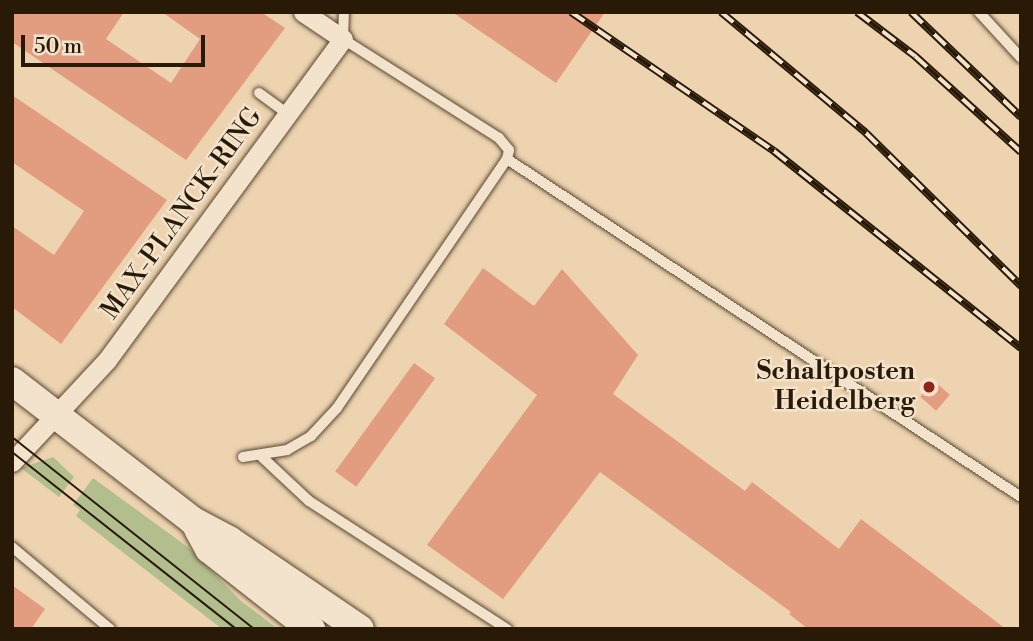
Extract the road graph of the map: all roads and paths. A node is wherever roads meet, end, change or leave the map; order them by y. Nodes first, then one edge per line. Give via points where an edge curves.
1 (303, 12) edge
2 (330, 12) edge
3 (344, 12) edge
4 (979, 12) edge
5 (343, 39) junction
6 (1021, 58) edge
7 (259, 93) dead end
8 (288, 114) junction
9 (507, 159) junction
10 (12, 381) edge
11 (56, 415) junction
12 (243, 457) dead end
13 (262, 457) junction
14 (12, 462) edge
15 (1021, 497) edge
16 (193, 521) junction
17 (12, 547) edge
18 (110, 629) edge
19 (312, 629) edge
20 (360, 629) edge
21 (507, 629) edge

1 - 5 street
2 - 5 street
3 - 5 lane
4 - 6 lane
5 - 8 street, MAX-PLANCK-RING
5 - 9 lane via 499,138 509,150
7 - 8 lane
8 - 11 street, MAX-PLANCK-RING via 107,360
9 - 13 lane via 337,408 311,436
9 - 15 lane
10 - 11 main road
11 - 14 street, MAX-PLANCK-RING
11 - 16 main road
12 - 13 lane
13 - 21 lane via 309,501
16 - 19 main road via 209,549
16 - 20 main road via 229,540
17 - 18 lane

